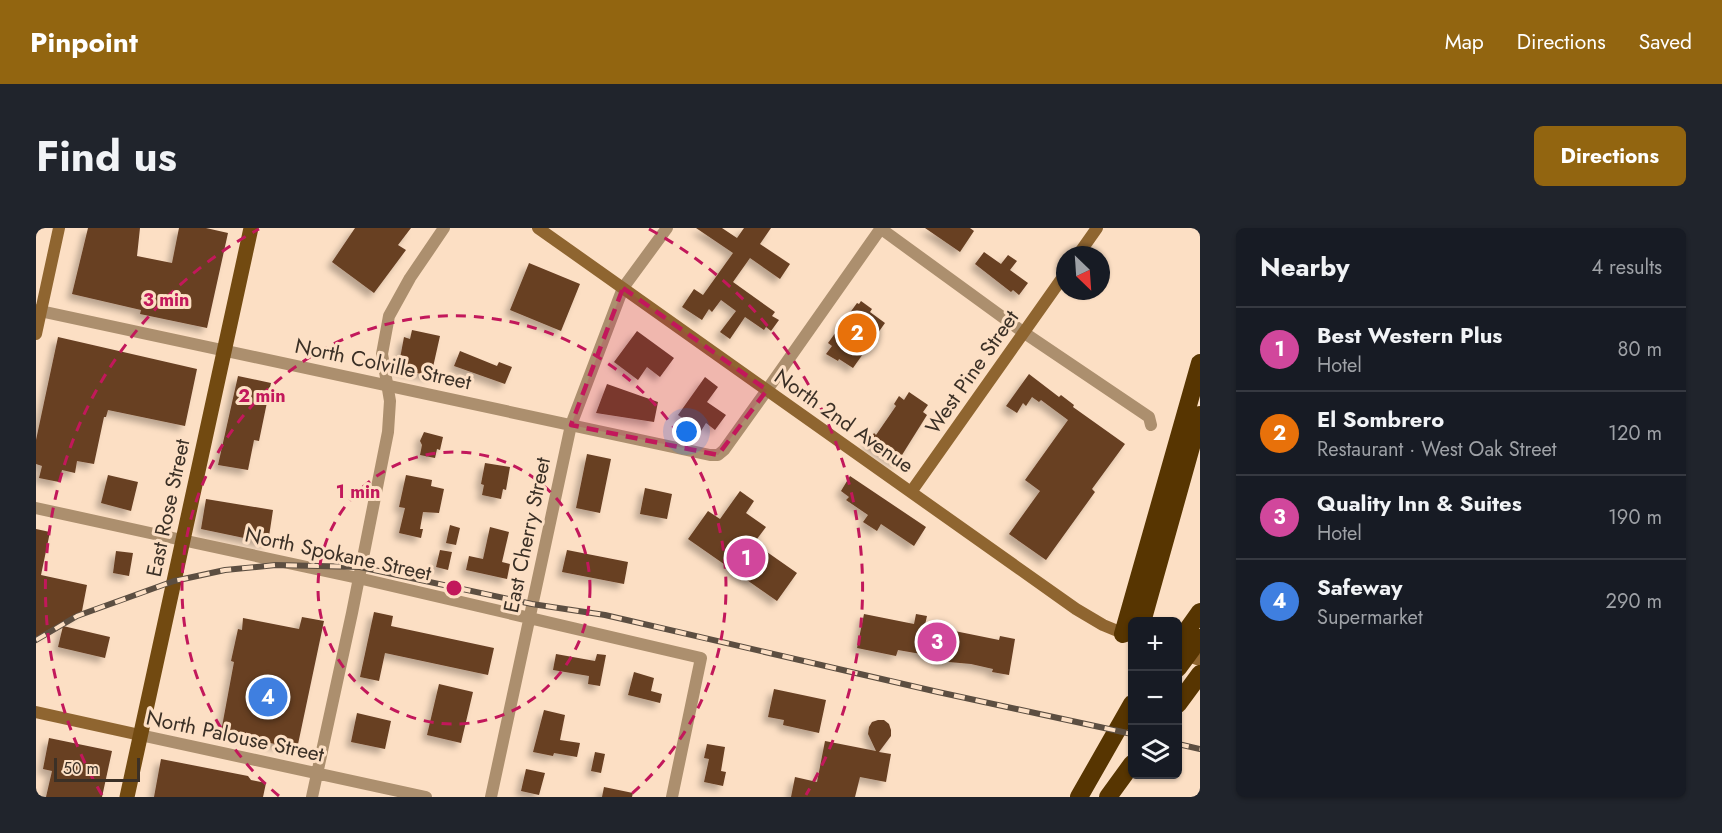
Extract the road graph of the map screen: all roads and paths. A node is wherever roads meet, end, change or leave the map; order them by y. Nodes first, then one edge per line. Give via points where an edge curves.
1 (59, 228) edge
2 (250, 228) edge
3 (444, 228) edge
4 (538, 228) edge
5 (667, 228) edge
6 (881, 228) edge
7 (1097, 228) edge
8 (1084, 246) edge
9 (1056, 286) edge
10 (623, 288) junction
11 (38, 311) edge
12 (1023, 332) junction
13 (36, 334) edge
14 (224, 350) junction
15 (1200, 363) edge
16 (387, 384) junction
17 (767, 390) junction
18 (1200, 415) edge
19 (571, 425) junction
20 (1151, 425) dead end
21 (911, 492) junction
22 (36, 508) edge
23 (182, 540) junction
24 (358, 578) junction
25 (1200, 612) edge
26 (530, 617) junction
27 (1133, 617) edge
28 (1143, 617) edge
29 (1128, 635) edge
30 (1182, 637) edge
31 (1200, 638) edge
32 (1182, 653) edge
33 (1200, 660) edge
34 (1182, 663) edge
35 (1200, 674) edge
36 (1200, 682) edge
37 (1182, 699) edge
38 (1182, 701) edge
39 (1128, 711) edge
40 (36, 712) edge
41 (1128, 733) edge
42 (140, 735) junction
43 (1128, 770) edge
44 (317, 773) junction
45 (127, 797) edge
46 (312, 797) edge
47 (426, 797) edge
48 (491, 797) edge
49 (672, 797) edge
50 (1079, 797) edge
51 (1108, 797) edge

1 - 11 main road
2 - 14 main road, East Rose Street
3 - 16 street via 389,316 382,354
4 - 10 main road, North 2nd Avenue
5 - 10 street, East Cherry Street
6 - 12 street
6 - 17 street
7 - 8 main road
9 - 12 main road, West Pine Street
10 - 17 main road, North 2nd Avenue
10 - 19 street, East Cherry Street
11 - 13 main road
11 - 14 street, North Colville Street
12 - 20 street via 1149,417
12 - 21 main road, West Pine Street
14 - 16 street, North Colville Street
14 - 23 main road, East Rose Street
15 - 27 highway
16 - 19 street, North Colville Street
16 - 24 street via 388,432
17 - 19 street, North Colville Street via 718,455
17 - 21 main road, North 2nd Avenue
18 - 28 highway
19 - 26 street, East Cherry Street
21 - 29 main road, North 2nd Avenue via 1076,609
22 - 23 street, North Spokane Street
23 - 24 street, North Spokane Street
23 - 42 main road, East Rose Street
24 - 26 street, North Spokane Street
24 - 44 street
25 - 30 highway
26 - 48 street, East Cherry Street
26 - 49 street, North Spokane Street via 701,658
31 - 34 highway
32 - 33 main road
35 - 37 highway
36 - 38 highway
39 - 50 highway
40 - 42 main road, North Palouse Street
41 - 50 highway
42 - 44 street, North Palouse Street
42 - 45 main road, East Rose Street
43 - 51 highway
44 - 46 street
44 - 47 street, North Palouse Street

